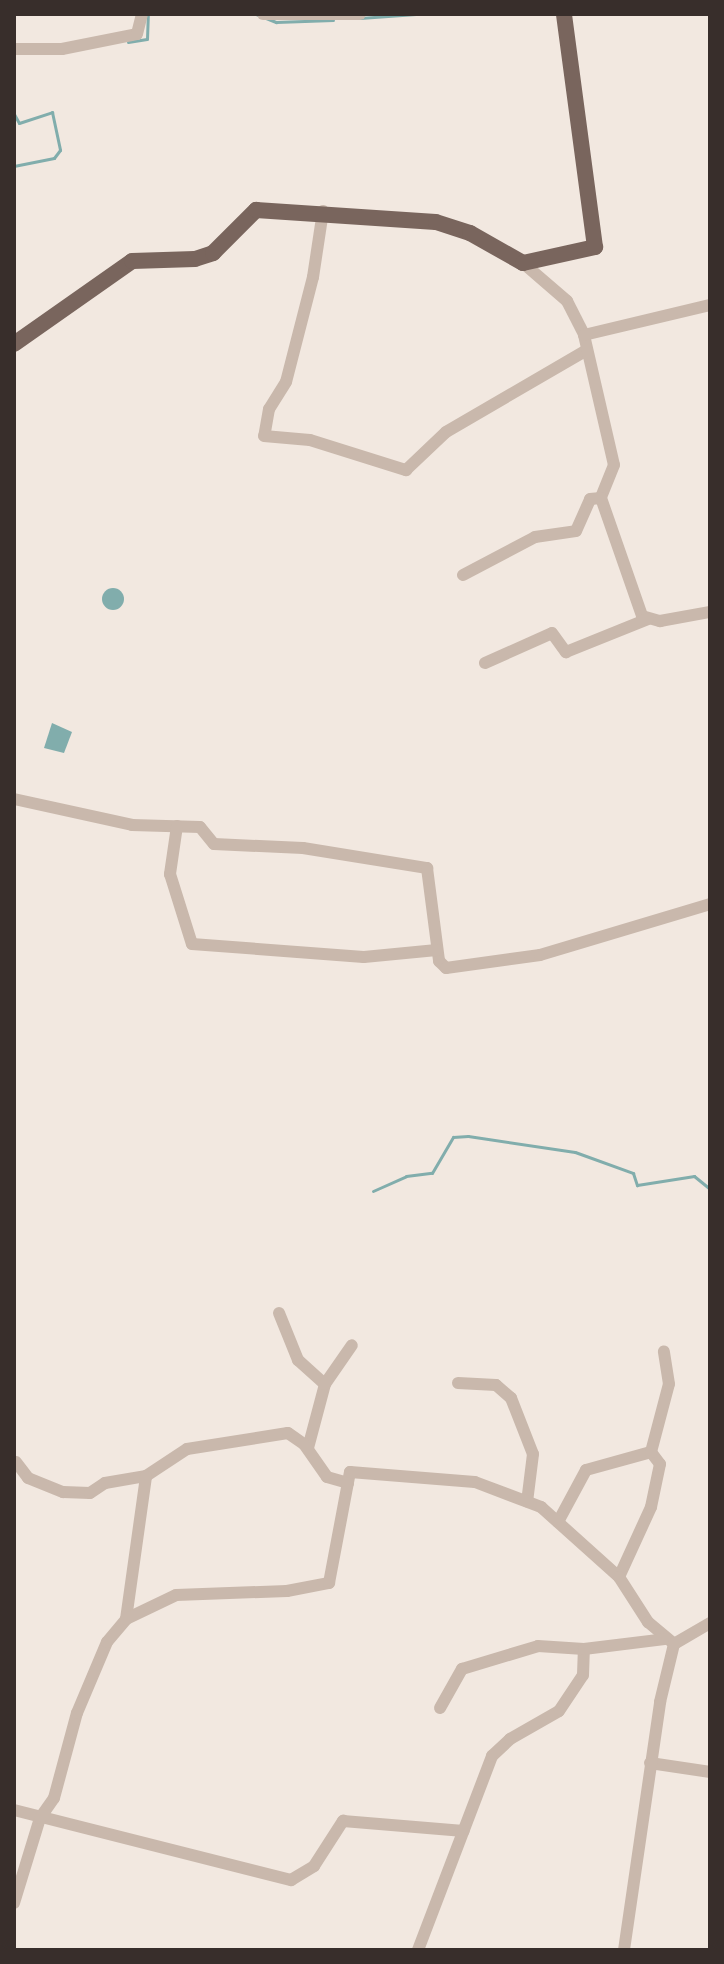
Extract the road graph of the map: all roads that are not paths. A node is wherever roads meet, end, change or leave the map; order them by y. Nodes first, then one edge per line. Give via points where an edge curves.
1 (142, 14) edge
2 (263, 14) edge
3 (360, 14) edge
4 (564, 14) edge
5 (14, 49) edge
6 (323, 211) junction
7 (523, 263) junction
8 (710, 305) edge
9 (584, 335) junction
10 (14, 344) edge
11 (585, 351) junction
12 (601, 498) junction
13 (463, 575) dead end
14 (710, 612) edge
15 (648, 619) junction
16 (485, 663) dead end
17 (14, 799) edge
18 (177, 826) junction
19 (710, 904) edge
20 (437, 950) junction
21 (279, 1313) dead end
22 (352, 1345) dead end
23 (664, 1351) dead end
24 (458, 1383) dead end
25 (325, 1384) junction
26 (308, 1448) junction
27 (651, 1452) junction
28 (16, 1462) edge
29 (146, 1476) junction
30 (348, 1483) junction
31 (527, 1502) junction
32 (558, 1522) junction
33 (619, 1577) junction
34 (126, 1619) junction
35 (710, 1623) edge
36 (670, 1641) junction
37 (584, 1649) junction
38 (440, 1708) dead end
39 (650, 1763) junction
40 (710, 1772) edge
41 (14, 1810) edge
42 (40, 1818) junction
43 (464, 1831) junction
44 (14, 1896) edge
45 (14, 1903) edge
46 (418, 1950) edge
47 (624, 1950) edge

1 - 5 street via 137,34 62,49
2 - 3 street
4 - 7 main road via 595,247
6 - 7 main road via 436,222 470,233
6 - 10 main road via 256,210 213,253 195,259 132,261
6 - 11 street via 313,277 286,382 269,409 264,436 310,440 406,470 446,432
7 - 9 street via 567,301
8 - 9 street
9 - 11 street
11 - 12 street via 614,465
12 - 13 street via 590,499 576,531 535,537
12 - 15 street via 636,603
14 - 15 street
15 - 16 street via 566,652 552,633
17 - 18 street via 132,825
18 - 20 street via 200,827 214,844 303,848 427,868
18 - 20 street via 170,874 192,944 364,957
19 - 20 street via 501,964 446,968
21 - 25 street via 298,1360
22 - 25 street
23 - 27 street via 669,1384
24 - 31 street via 496,1385 511,1398 533,1454
25 - 26 street
26 - 29 street via 288,1433 187,1449
26 - 30 street via 327,1477
27 - 32 street via 586,1470
27 - 33 street via 660,1464 651,1507
28 - 29 street via 28,1478 63,1492 90,1493 105,1483
29 - 34 street
30 - 31 street via 350,1472 428,1477 475,1482
30 - 34 street via 329,1583 287,1591 176,1595
31 - 32 street
32 - 33 street
33 - 36 street via 648,1622
34 - 42 street via 107,1642 77,1713 54,1798
35 - 36 street
36 - 37 street
36 - 39 street
37 - 38 street via 538,1646 462,1669
37 - 43 street via 583,1675 559,1711 510,1739 492,1756
39 - 40 street
39 - 47 street
41 - 42 street
42 - 43 street via 291,1880 314,1866 343,1821
42 - 44 street
43 - 46 street
44 - 45 street

